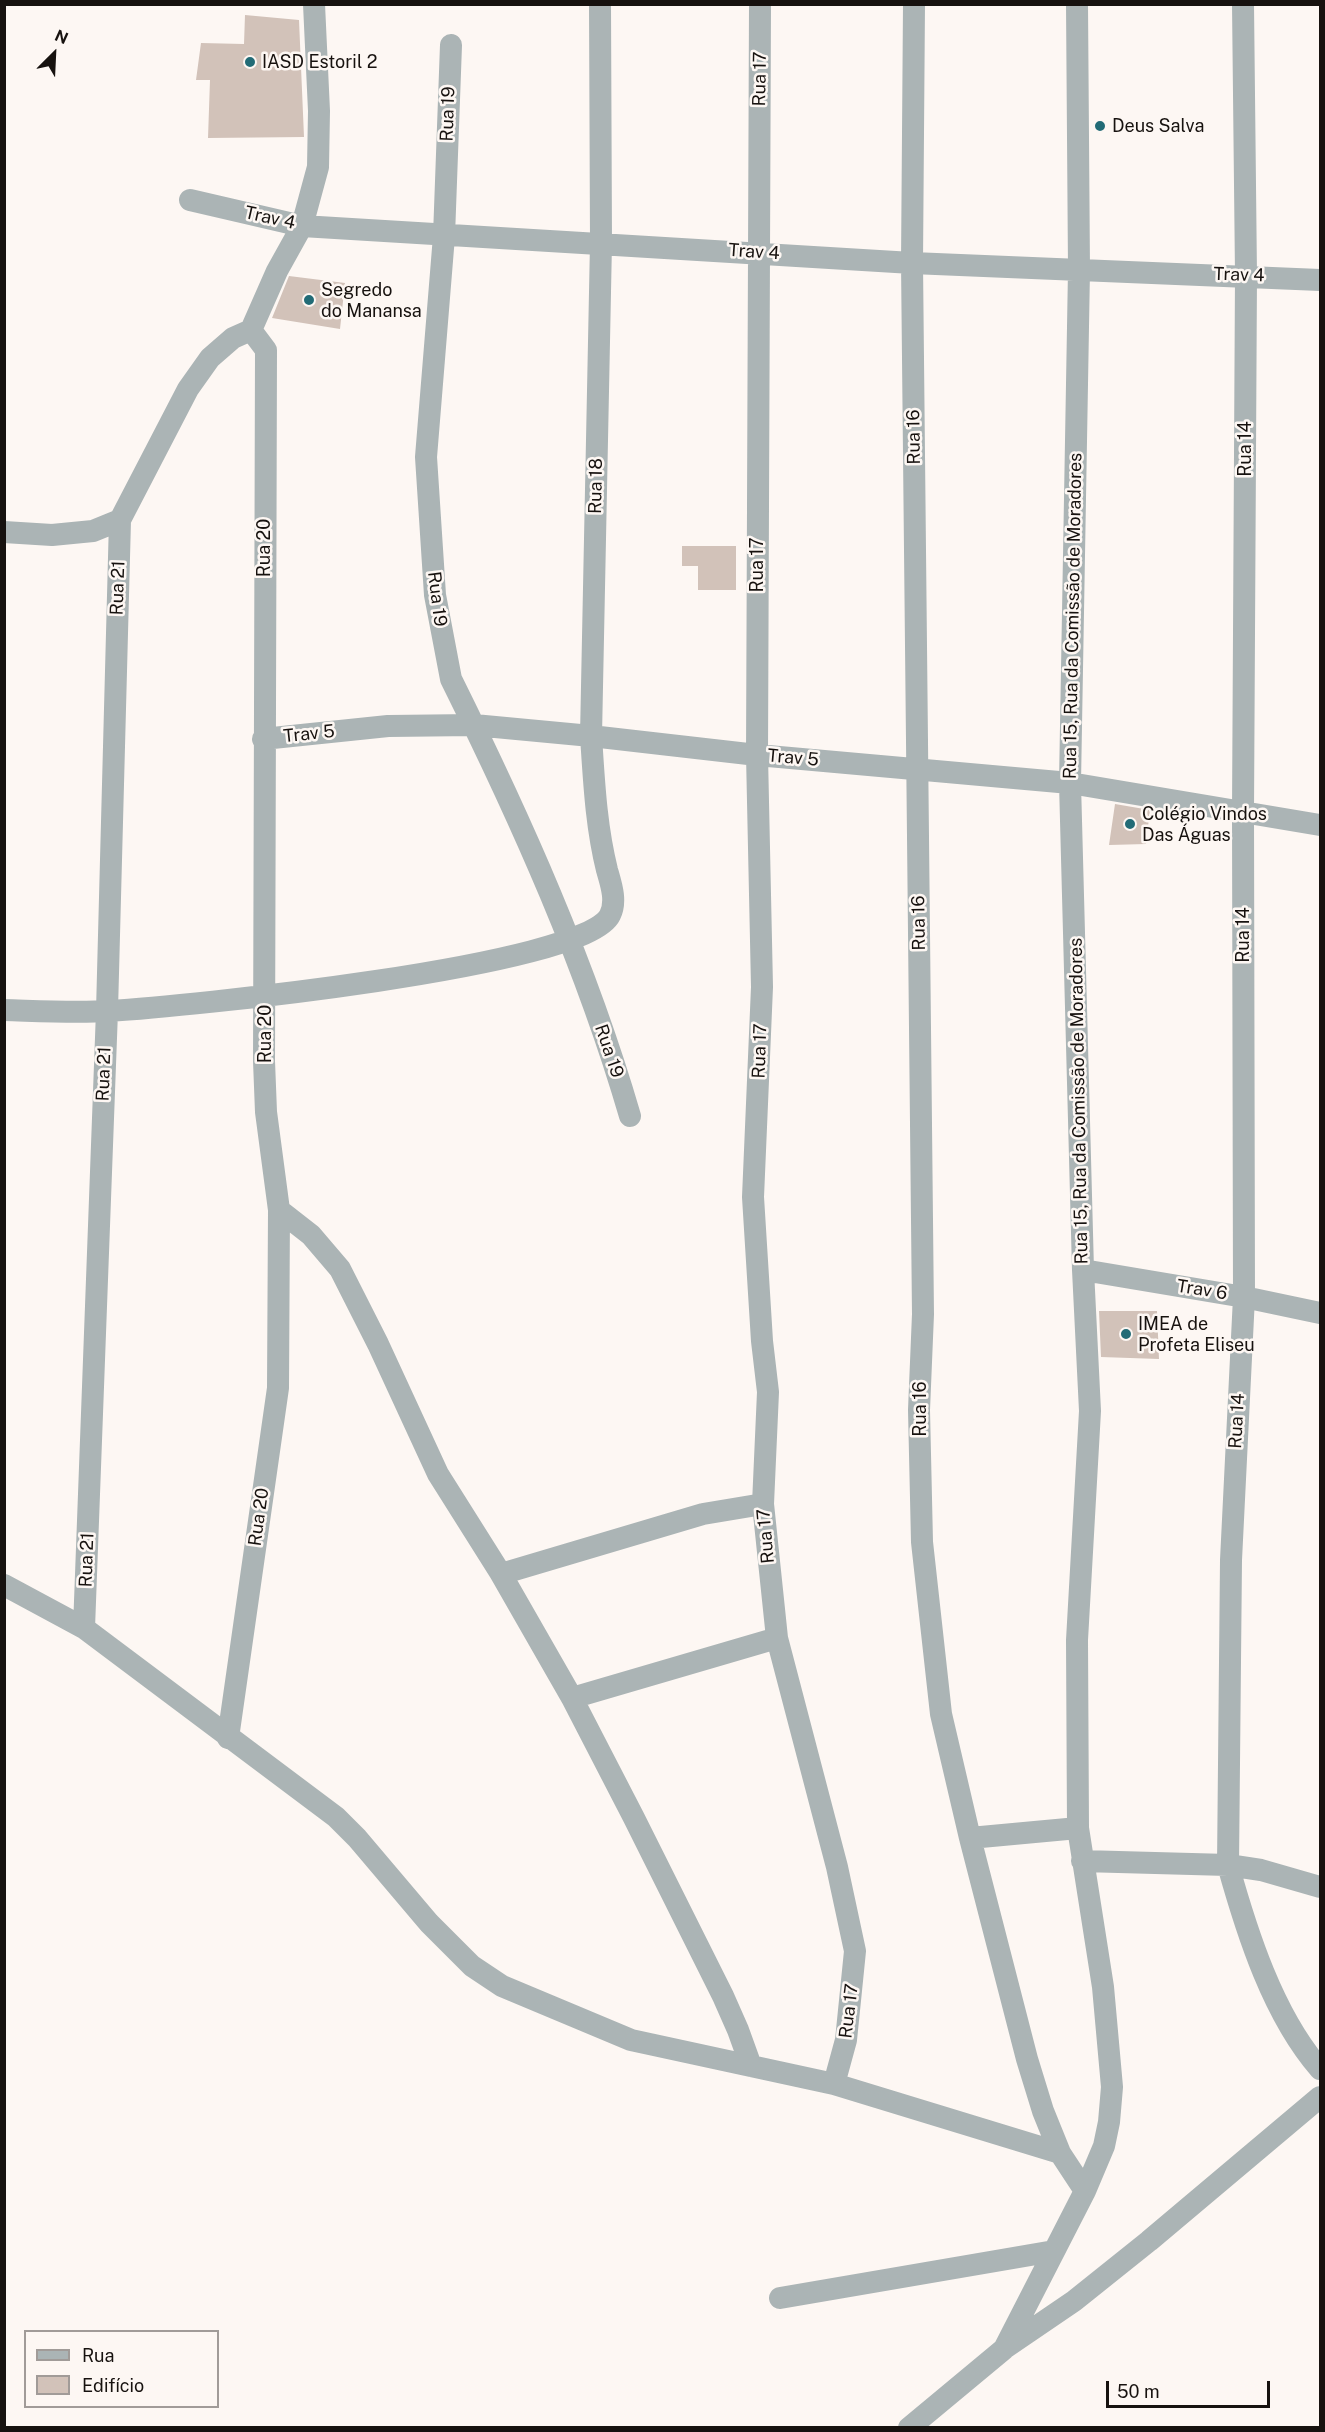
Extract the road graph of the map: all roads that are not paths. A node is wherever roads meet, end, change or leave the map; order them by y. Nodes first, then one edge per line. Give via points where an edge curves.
1 (314, 4) edge
2 (600, 4) edge
3 (760, 4) edge
4 (914, 4) edge
5 (1077, 4) edge
6 (1243, 4) edge
7 (451, 45) dead end
8 (190, 200) dead end
9 (302, 226) junction
10 (444, 236) junction
11 (602, 243) junction
12 (758, 252) junction
13 (912, 263) junction
14 (1079, 270) junction
15 (1246, 275) junction
16 (1320, 280) edge
17 (251, 330) junction
18 (120, 520) junction
19 (4, 532) edge
20 (474, 726) junction
21 (591, 736) junction
22 (263, 739) junction
23 (757, 755) junction
24 (918, 769) junction
25 (1070, 783) junction
26 (1243, 811) junction
27 (1320, 825) edge
28 (568, 941) junction
29 (265, 997) junction
30 (4, 1010) edge
31 (107, 1011) junction
32 (630, 1116) dead end
33 (279, 1210) junction
34 (1083, 1270) junction
35 (1244, 1297) junction
36 (1320, 1313) edge
37 (763, 1504) junction
38 (501, 1574) junction
39 (4, 1585) edge
40 (84, 1628) junction
41 (777, 1638) junction
42 (572, 1698) junction
43 (228, 1738) junction
44 (1078, 1828) junction
45 (970, 1838) junction
46 (1082, 1861) junction
47 (1228, 1865) junction
48 (1320, 1887) edge
49 (751, 2066) junction
50 (1320, 2069) edge
51 (834, 2084) junction
52 (1320, 2097) edge
53 (1060, 2153) junction
54 (1084, 2191) junction
55 (1054, 2251) junction
56 (780, 2298) dead end
57 (1004, 2349) junction
58 (909, 2427) edge

1 - 9 street via 320,111 318,167
2 - 11 street, Rua 18
3 - 12 street, Rua 17
4 - 13 street, Rua 16
5 - 14 street, Rua 15, Rua da Comissão de Moradores
6 - 15 street, Rua 14
7 - 10 street, Rua 19
8 - 9 street, Trav 4
9 - 10 street, Trav 4
9 - 17 street
10 - 11 street, Trav 4
10 - 20 street, Rua 19 via 426,457 430,529 435,595 446,658 451,679
11 - 12 street, Trav 4
11 - 21 street, Rua 18
12 - 13 street, Trav 4
12 - 23 street, Rua 17
13 - 14 street, Trav 4
13 - 24 street, Rua 16
14 - 15 street, Trav 4
14 - 25 street, Rua 15, Rua da Comissão de Moradores
15 - 16 street, Trav 4
15 - 26 street, Rua 14
17 - 18 street via 233,338 210,358 188,389
17 - 22 street, Rua 20 via 266,350
18 - 19 street via 93,531 52,535
18 - 31 street, Rua 21
20 - 21 street, Trav 5
20 - 22 street, Trav 5 via 388,726
20 - 28 street, Rua 19 via 543,873
21 - 23 street, Trav 5
21 - 28 street, Rua 18 via 596,810 613,906 604,922
22 - 29 street, Rua 20
23 - 24 street, Trav 5
23 - 37 street, Rua 17 via 762,987 753,1197 768,1392
24 - 25 street, Trav 5
24 - 45 street, Rua 16 via 922,1542 941,1714
25 - 26 street, Trav 5
25 - 34 street, Rua 15, Rua da Comissão de Moradores
26 - 27 street, Trav 5
26 - 35 street, Rua 14
28 - 29 street, Rua 18 via 449,970
28 - 32 street, Rua 19 via 612,1052
29 - 31 street, Rua 18
29 - 33 street, Rua 20 via 266,1112
30 - 31 street, Rua 18
31 - 40 street, Rua 21
33 - 38 street via 311,1235 340,1269 438,1474
33 - 43 street, Rua 20 via 279,1388
34 - 35 street, Trav 6
34 - 44 street, Rua 15, Rua da Comissão de Moradores via 1090,1411 1077,1640
35 - 36 street, Trav 6
35 - 47 street, Rua 14 via 1231,1560
37 - 38 street via 703,1514
37 - 41 street, Rua 17
38 - 42 street
39 - 40 street
40 - 43 street
41 - 42 street
41 - 51 street, Rua 17 via 855,1951 846,2040
42 - 49 street via 723,1996
43 - 49 street via 336,1817 429,1923 472,1966 502,1986 631,2040
44 - 45 street
44 - 46 street, Rua 15, Rua da Comissão de Moradores
45 - 53 street, Rua 16 via 1027,2059
46 - 47 street
46 - 54 street, Rua 15, Rua da Comissão de Moradores via 1103,1987 1112,2087 1104,2146
47 - 48 street
47 - 50 street, Rua 14 via 1263,1968 1289,2026
49 - 51 street
51 - 53 street
52 - 57 street via 1074,2301
53 - 54 street, Rua 16
54 - 55 street, Rua 15, Rua da Comissão de Moradores
55 - 56 street
55 - 57 street, Rua 15, Rua da Comissão de Moradores
57 - 58 street

